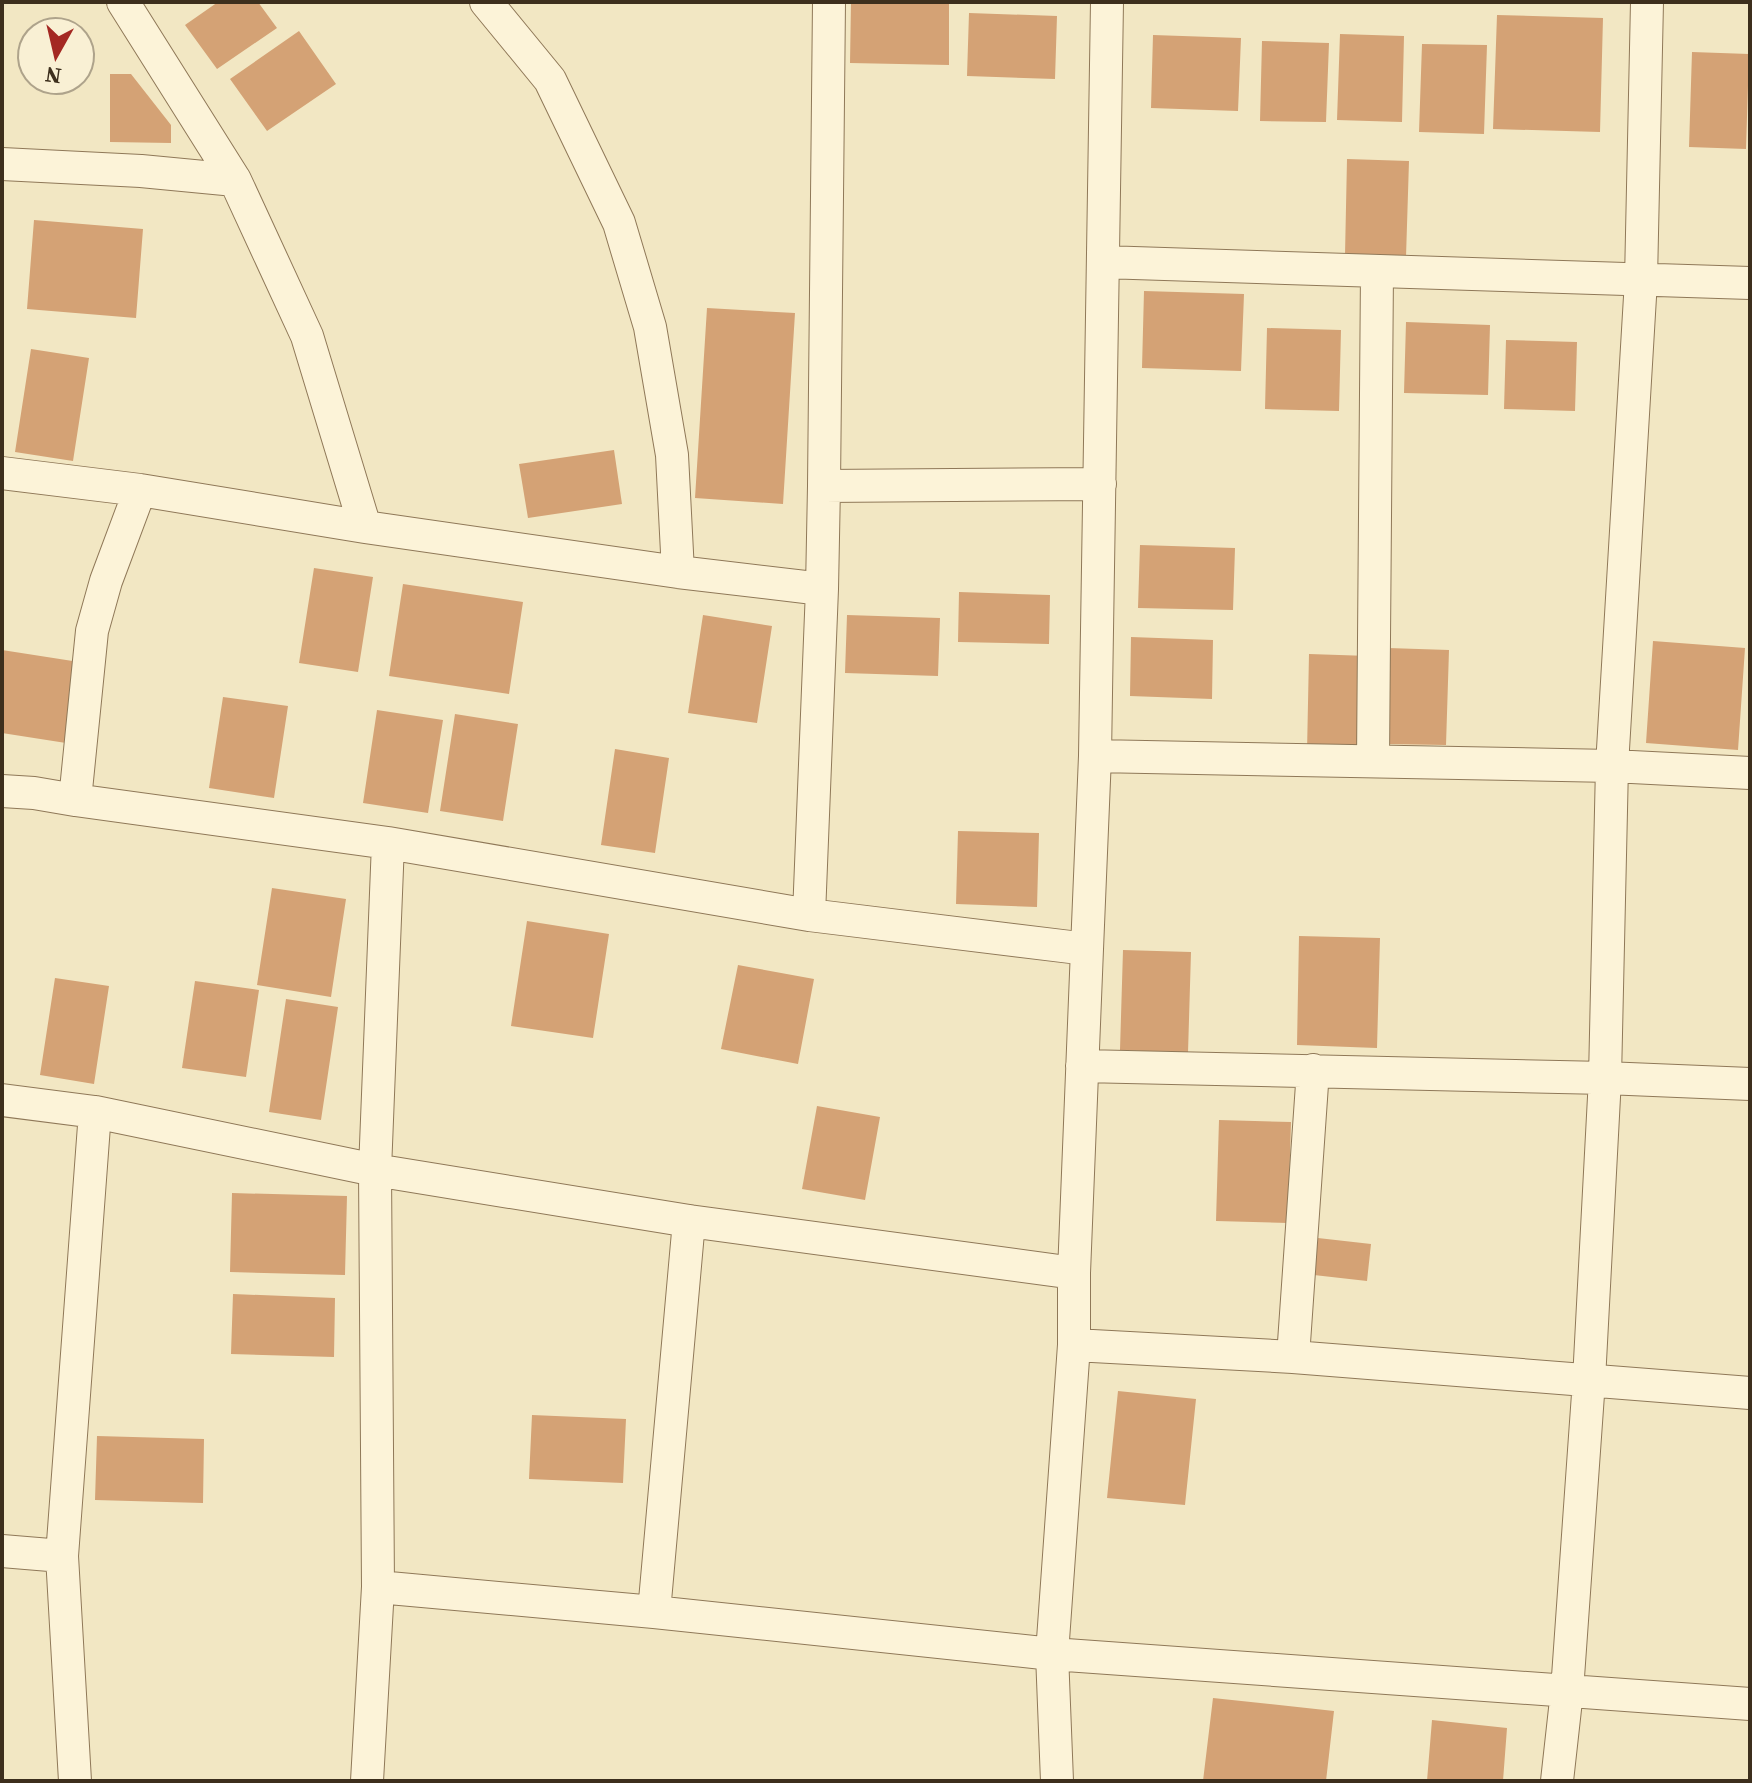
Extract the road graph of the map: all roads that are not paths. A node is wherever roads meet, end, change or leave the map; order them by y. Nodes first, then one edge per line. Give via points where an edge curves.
1 (123, 2) edge
2 (486, 2) edge
3 (829, 2) edge
4 (1107, 2) edge
5 (1647, 2) edge
6 (2, 164) edge
7 (235, 180) junction
8 (1103, 262) junction
9 (1377, 271) junction
10 (1641, 280) junction
11 (1750, 283) edge
12 (2, 473) edge
13 (1100, 484) junction
14 (824, 486) junction
15 (140, 490) junction
16 (365, 527) junction
17 (678, 572) junction
18 (822, 589) junction
19 (1095, 756) junction
20 (1373, 761) junction
21 (1612, 766) junction
22 (1750, 773) edge
23 (2, 791) edge
24 (75, 800) junction
25 (388, 843) junction
26 (809, 915) junction
27 (1087, 949) junction
28 (1082, 1066) junction
29 (1313, 1070) junction
30 (1605, 1078) junction
31 (1750, 1084) edge
32 (2, 1100) edge
33 (95, 1112) junction
34 (375, 1170) junction
35 (689, 1221) junction
36 (1074, 1273) junction
37 (1074, 1345) junction
38 (1293, 1357) junction
39 (1589, 1380) junction
40 (1750, 1393) edge
41 (2, 1551) edge
42 (62, 1556) junction
43 (378, 1587) junction
44 (654, 1612) junction
45 (1052, 1654) junction
46 (1567, 1691) junction
47 (1750, 1704) edge
48 (75, 1781) edge
49 (367, 1781) edge
50 (1057, 1781) edge
51 (1557, 1781) edge

1 - 7 street
2 - 17 street via 550,80 619,223 650,327 672,455
3 - 14 street
4 - 8 street
5 - 10 street
6 - 7 street
7 - 16 street via 307,336
8 - 9 street
8 - 13 street
9 - 10 street
9 - 20 street
10 - 11 street
10 - 21 street
12 - 15 street
13 - 14 street
13 - 19 street
14 - 18 street
15 - 16 street
15 - 24 street via 92,631
16 - 17 street
17 - 18 street
18 - 26 street
19 - 20 street
19 - 27 street
20 - 21 street
21 - 22 street
21 - 30 street
23 - 24 street
24 - 25 street
25 - 26 street
25 - 34 street
26 - 27 street
27 - 28 street
28 - 29 street
28 - 36 street
29 - 30 street
29 - 38 street
30 - 31 street
30 - 39 street
32 - 33 street
33 - 34 street
33 - 42 street
34 - 35 street
34 - 43 street
35 - 36 street
35 - 44 street
36 - 37 street
37 - 38 street
37 - 45 street
38 - 39 street
39 - 40 street
39 - 46 street
41 - 42 street
42 - 48 street
43 - 44 street
43 - 49 street
44 - 45 street
45 - 46 street
45 - 50 street
46 - 47 street
46 - 51 street

